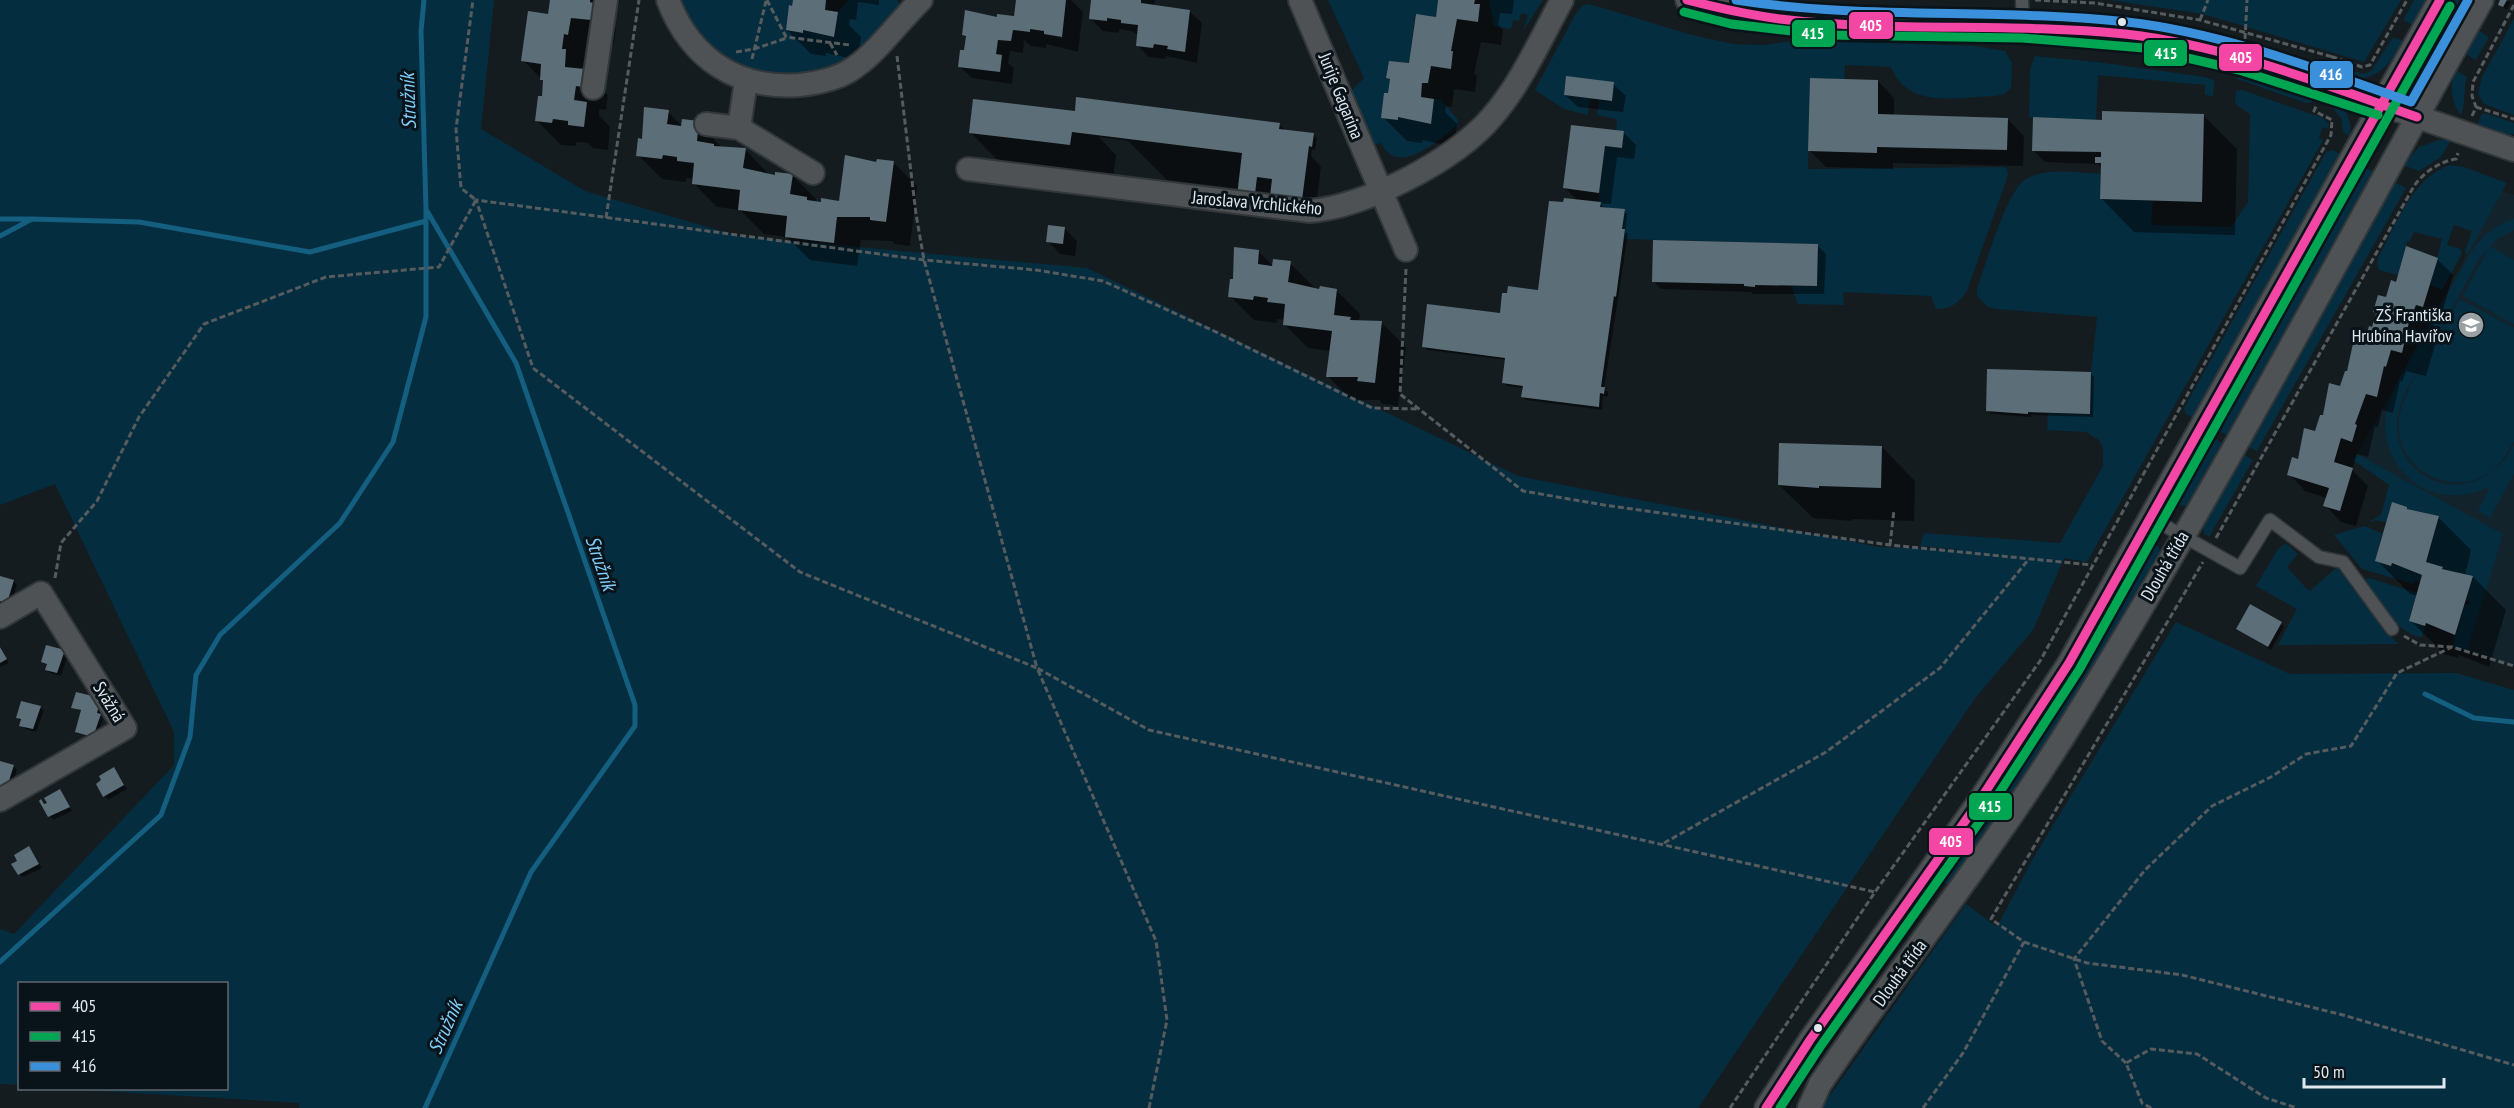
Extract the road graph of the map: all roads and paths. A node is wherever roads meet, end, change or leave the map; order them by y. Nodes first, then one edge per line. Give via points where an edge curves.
1 (472, 0) edge
2 (606, 0) edge
3 (639, 0) edge
4 (668, 0) edge
5 (767, 0) edge
6 (1300, 0) edge
7 (1562, 0) edge
8 (1687, 0) edge
9 (2022, 0) edge
10 (2033, 0) edge
11 (2208, 0) edge
12 (2247, 0) edge
13 (2407, 0) edge
14 (2440, 0) edge
15 (2482, 0) edge
16 (912, 3) edge
17 (2514, 5) edge
18 (2200, 20) junction
19 (2023, 27) junction
20 (789, 37) junction
21 (754, 49) junction
22 (886, 52) junction
23 (706, 56) junction
24 (2333, 57) junction
25 (2244, 59) junction
26 (746, 81) junction
27 (2324, 84) junction
28 (593, 88) dead end
29 (2382, 104) junction
30 (2417, 117) junction
31 (2514, 119) edge
32 (706, 124) dead end
33 (739, 128) junction
34 (2514, 150) edge
35 (2456, 159) dead end
36 (968, 169) dead end
37 (813, 173) dead end
38 (1380, 192) junction
39 (476, 200) junction
40 (606, 218) junction
41 (1406, 250) joint
42 (924, 260) junction
43 (1418, 409) junction
44 (1894, 510) dead end
45 (2151, 518) junction
46 (2183, 535) junction
47 (1890, 545) junction
48 (2209, 551) junction
49 (2028, 560) junction
50 (2092, 565) junction
51 (41, 593) junction
52 (0, 617) edge
53 (2392, 629) dead end
54 (2420, 645) dead end
55 (2452, 647) junction
56 (2514, 666) edge
57 (1038, 668) junction
58 (0, 800) edge
59 (1663, 844) junction
60 (1875, 892) junction
61 (2024, 942) junction
62 (2074, 958) junction
63 (2126, 1063) junction
64 (2514, 1065) edge
65 (1149, 1108) edge
66 (1730, 1108) edge
67 (1766, 1108) edge
68 (1809, 1108) edge
69 (1923, 1108) edge
70 (2151, 1108) edge
71 (2297, 1108) edge

1 - 39 path via 456,129 461,188
2 - 28 street
3 - 40 path
4 - 23 street via 683,31
5 - 20 path
5 - 21 path
6 - 38 street, Jurije Gagarina
7 - 38 street, Jaroslava Vrchlického via 1521,74 1490,119 1450,153
8 - 19 street via 1771,17 1822,22
9 - 19 lane
10 - 18 path via 2095,3
11 - 18 path
12 - 25 path
13 - 24 path via 2370,65 2362,67
14 - 29 street, Dlouhá třída
15 - 30 street, Dlouhá třída
16 - 22 street
17 - 31 path via 2478,69 2472,89 2476,106
18 - 24 path
19 - 25 street via 2155,38
20 - 21 path
20 - 22 path
21 - 23 path
21 - 26 path
22 - 26 street via 832,79 788,86
22 - 42 path
23 - 26 street
24 - 27 path
25 - 27 street
26 - 33 street
27 - 29 street
27 - 50 path via 2314,111 2332,120 2331,135
29 - 30 street
29 - 45 street, Dlouhá třída
30 - 34 street
30 - 46 street, Dlouhá třída
32 - 33 street
33 - 37 street
35 - 48 path via 2440,165 2414,186
36 - 38 street, Jaroslava Vrchlického via 1310,211 1336,208
38 - 41 street, Jurije Gagarina
39 - 40 path
39 - 51 path via 439,267 326,278 204,324 139,417 97,501 61,543 54,586
39 - 57 path via 533,368 800,572
40 - 42 path
41 - 43 path via 1400,394
42 - 43 path via 1036,270 1104,281 1372,408
42 - 57 path
43 - 47 path via 1523,491
44 - 47 path
45 - 46 lane
45 - 67 street, Dlouhá třída via 2026,731
46 - 48 lane
46 - 68 street, Dlouhá třída via 2034,782 1842,1052
47 - 49 path
48 - 53 lane via 2240,568 2270,520 2319,557 2343,562
48 - 61 path via 1992,919
49 - 50 path
49 - 59 path via 1940,668 1826,752
50 - 60 path via 2040,661
51 - 52 street
51 - 58 street, Svážná via 125,728
54 - 55 path
55 - 56 path
55 - 62 path via 2397,673 2351,746 2306,754 2271,777 2212,806 2145,870
57 - 59 path via 1149,730
57 - 65 path via 1156,941 1167,1020
59 - 60 path
60 - 66 path
61 - 62 path
61 - 69 path via 1963,1053
62 - 63 path via 2102,1041
62 - 64 path via 2182,975 2343,1015
63 - 70 path via 2142,1103
63 - 71 path via 2151,1049 2197,1054 2266,1098

